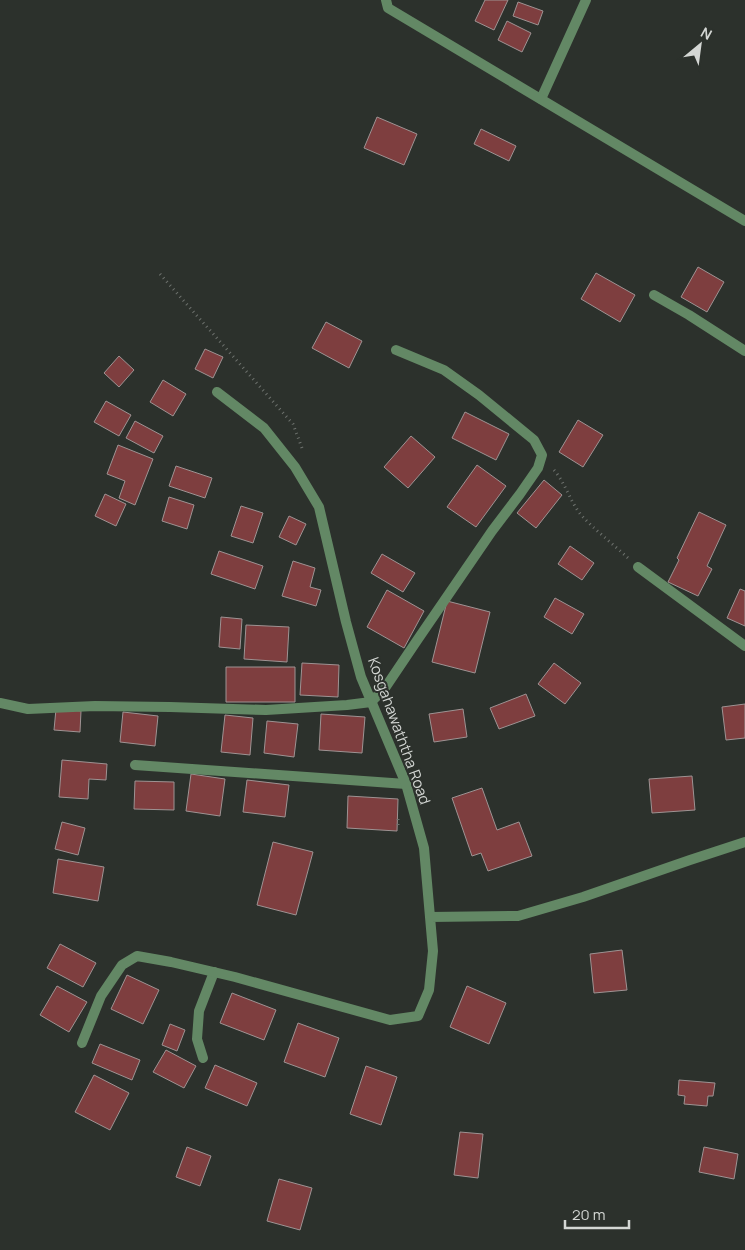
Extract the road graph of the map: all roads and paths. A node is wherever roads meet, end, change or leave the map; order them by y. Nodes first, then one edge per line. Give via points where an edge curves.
1 (386, 0) edge
2 (586, 0) edge
3 (541, 99) junction
4 (745, 221) edge
5 (654, 295) dead end
6 (396, 350) dead end
7 (745, 351) edge
8 (218, 392) dead end
9 (542, 455) junction
10 (638, 567) joint
11 (745, 646) edge
12 (371, 702) junction
13 (0, 703) edge
14 (135, 765) dead end
15 (406, 784) junction
16 (745, 842) edge
17 (430, 917) junction
18 (214, 972) junction
19 (82, 1043) dead end
20 (203, 1058) dead end

1 - 3 street via 388,8
2 - 3 street
3 - 4 street
5 - 7 street
6 - 9 street via 444,370 479,395 534,440
8 - 12 street, Kosgahawaththa Road via 264,428 295,467 320,507 346,622
9 - 10 path via 583,516
9 - 12 street via 538,468 492,530 386,688
10 - 11 street
12 - 13 street via 266,710 95,706 28,709
12 - 15 street, Kosgahawaththa Road
14 - 15 street
15 - 17 street, Kosgahawaththa Road via 424,848
16 - 17 street via 518,916
17 - 18 street, Kosgahawaththa Road via 433,951 429,990 418,1016 390,1020
18 - 19 street via 137,956 122,965 101,996
18 - 20 street via 198,1011 197,1039

